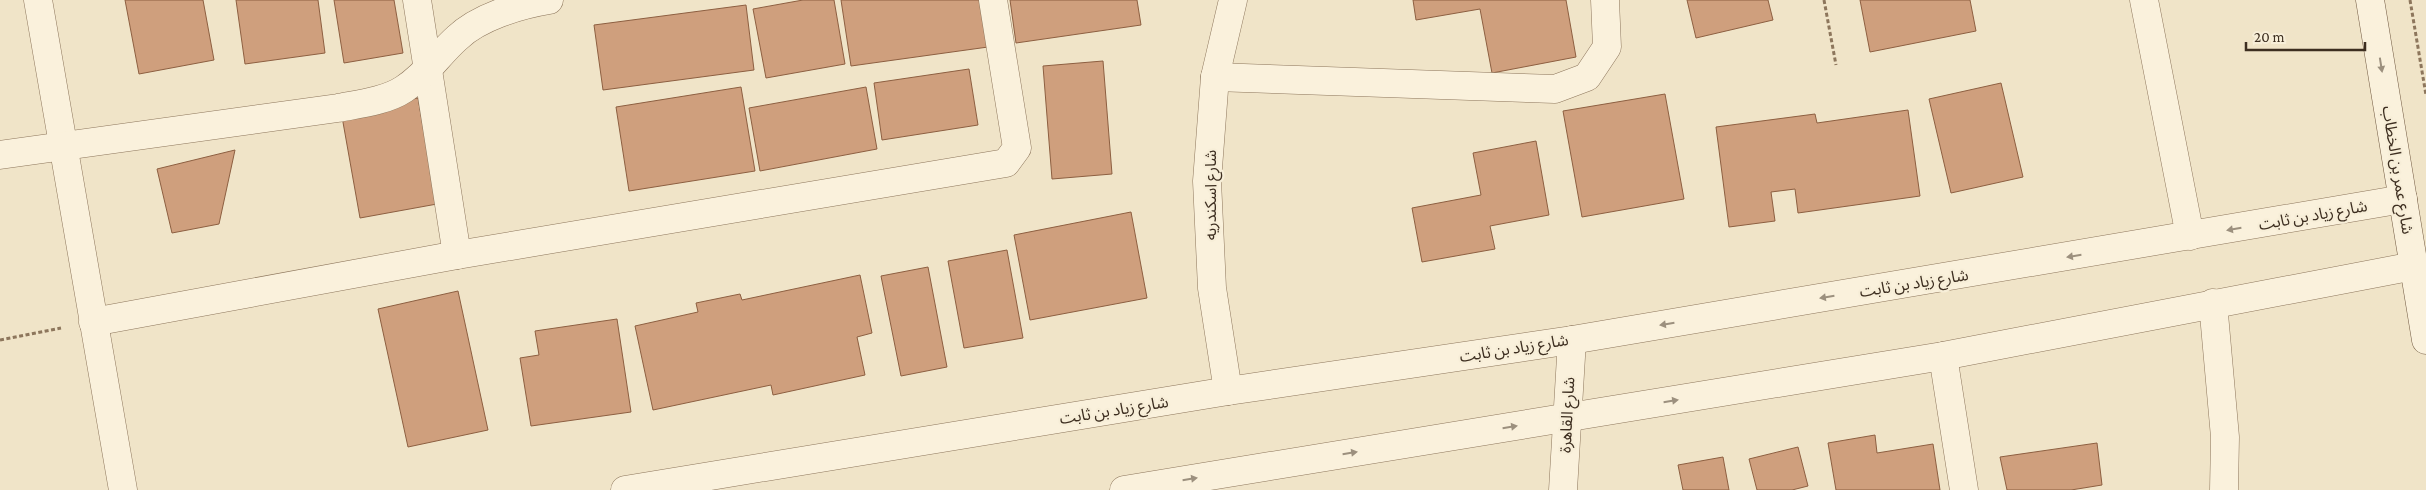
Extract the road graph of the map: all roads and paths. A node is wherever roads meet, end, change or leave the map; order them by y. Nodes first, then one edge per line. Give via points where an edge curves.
1 (38, 0) edge
2 (417, 0) edge
3 (549, 0) edge
4 (993, 0) edge
5 (1233, 0) edge
6 (1605, 0) edge
7 (1824, 0) edge
8 (2144, 0) edge
9 (2370, 0) edge
10 (2410, 0) edge
11 (1836, 65) dead end
12 (428, 70) junction
13 (1215, 77) junction
14 (2426, 95) edge
15 (63, 146) junction
16 (0, 155) edge
17 (2403, 199) junction
18 (2190, 236) junction
19 (457, 255) junction
20 (2414, 266) junction
21 (2213, 303) junction
22 (93, 322) junction
23 (0, 340) edge
24 (1572, 340) junction
25 (2426, 340) edge
26 (1943, 356) junction
27 (1228, 391) junction
28 (1566, 418) junction
29 (123, 490) edge
30 (625, 490) edge
31 (1124, 490) edge
32 (1563, 490) edge
33 (1964, 490) edge
34 (2224, 490) edge

1 - 15 street
2 - 12 street
3 - 12 street via 495,15 457,37
4 - 19 street via 1016,129 1017,148 1006,163
5 - 13 street, شارع اسكندريه
6 - 13 street via 1607,47 1587,76 1555,89
7 - 11 path
8 - 18 street
9 -> 17 street, شارع عمر بن الخطاب
10 - 14 path
12 - 15 street via 402,90 372,101
12 - 19 street
13 - 27 street, شارع اسكندريه via 1207,190 1212,288
15 - 16 street
15 - 22 street
17 -> 18 street, شارع زياد بن ثابت
17 - 20 street, شارع عمر بن الخطاب
18 -> 24 street, شارع زياد بن ثابت
19 - 22 street
20 - 21 street
20 - 25 street, شارع عمر بن الخطاب
21 - 26 street
21 - 34 street via 2225,437
22 - 23 path
22 - 29 street
24 - 27 street, شارع زياد بن ثابت
24 - 28 street, شارع القاهرة
28 -> 26 street
26 - 33 street
27 - 30 street, شارع زياد بن ثابت
31 -> 28 street
28 - 32 street, شارع القاهرة

